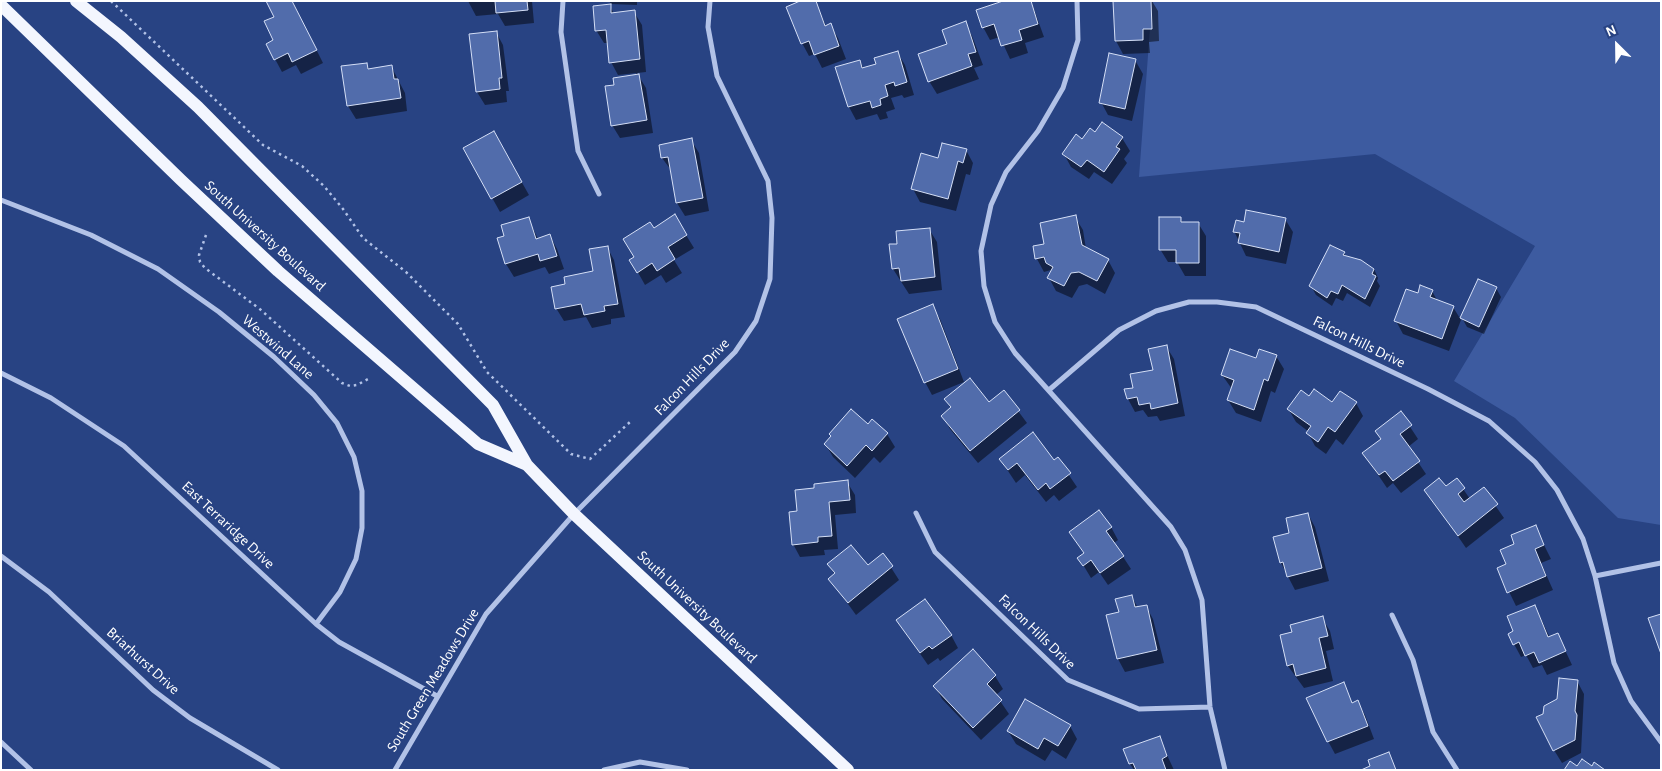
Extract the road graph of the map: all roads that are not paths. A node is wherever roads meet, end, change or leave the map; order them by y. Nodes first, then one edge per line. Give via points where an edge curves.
1 (76, 1) edge
2 (563, 1) edge
3 (710, 1) edge
4 (1077, 1) edge
5 (1, 5) edge
6 (599, 194) dead end
7 (1, 200) edge
8 (1, 373) edge
9 (1049, 390) junction
10 (527, 465) junction
11 (916, 513) dead end
12 (574, 514) junction
13 (1, 556) edge
14 (1661, 563) edge
15 (1595, 576) junction
16 (1392, 615) dead end
17 (316, 624) junction
18 (437, 696) junction
19 (1210, 708) junction
20 (1, 742) edge
21 (1661, 742) edge
22 (31, 770) edge
23 (278, 770) edge
24 (395, 770) edge
25 (604, 770) edge
26 (687, 770) edge
27 (848, 770) edge
28 (1225, 770) edge
29 (1457, 770) edge

1 - 10 main road, South University Boulevard via 198,107 493,405
2 - 6 street via 561,32 578,151
3 - 12 street, Falcon Hills Drive via 708,27 717,76 768,181 772,218 770,279 756,321 735,352
4 - 9 street via 1078,40 1063,88 1038,131 1006,172 991,205 981,251 984,286 995,322 1015,353
5 - 10 main road, South University Boulevard via 278,271 478,444
7 - 17 street, Westwind Lane via 91,235 158,269 219,312 274,357 314,395 337,423 354,457 362,491 362,528 356,559 340,592
8 - 17 street, East Terraridge Drive via 51,398 124,446
9 - 15 street, Falcon Hills Drive via 1120,330 1156,310 1189,302 1256,306 1489,421 1535,462 1556,490 1583,539
9 - 19 street via 1171,528 1185,550 1202,600
10 - 12 main road, South University Boulevard
11 - 19 street, Falcon Hills Drive via 935,552 1068,680 1139,708
12 - 18 street, South Green Meadows Drive via 486,614
12 - 27 main road, South University Boulevard
13 - 23 street, Briarhurst Drive via 49,592 153,690 190,718
14 - 15 street
15 - 21 street, Falcon Hills Drive via 1614,663 1632,701
16 - 29 street via 1413,660 1433,732
17 - 18 street, East Terraridge Drive via 339,642
18 - 24 street, South Green Meadows Drive
19 - 28 street
20 - 22 street
25 - 26 street via 640,762

